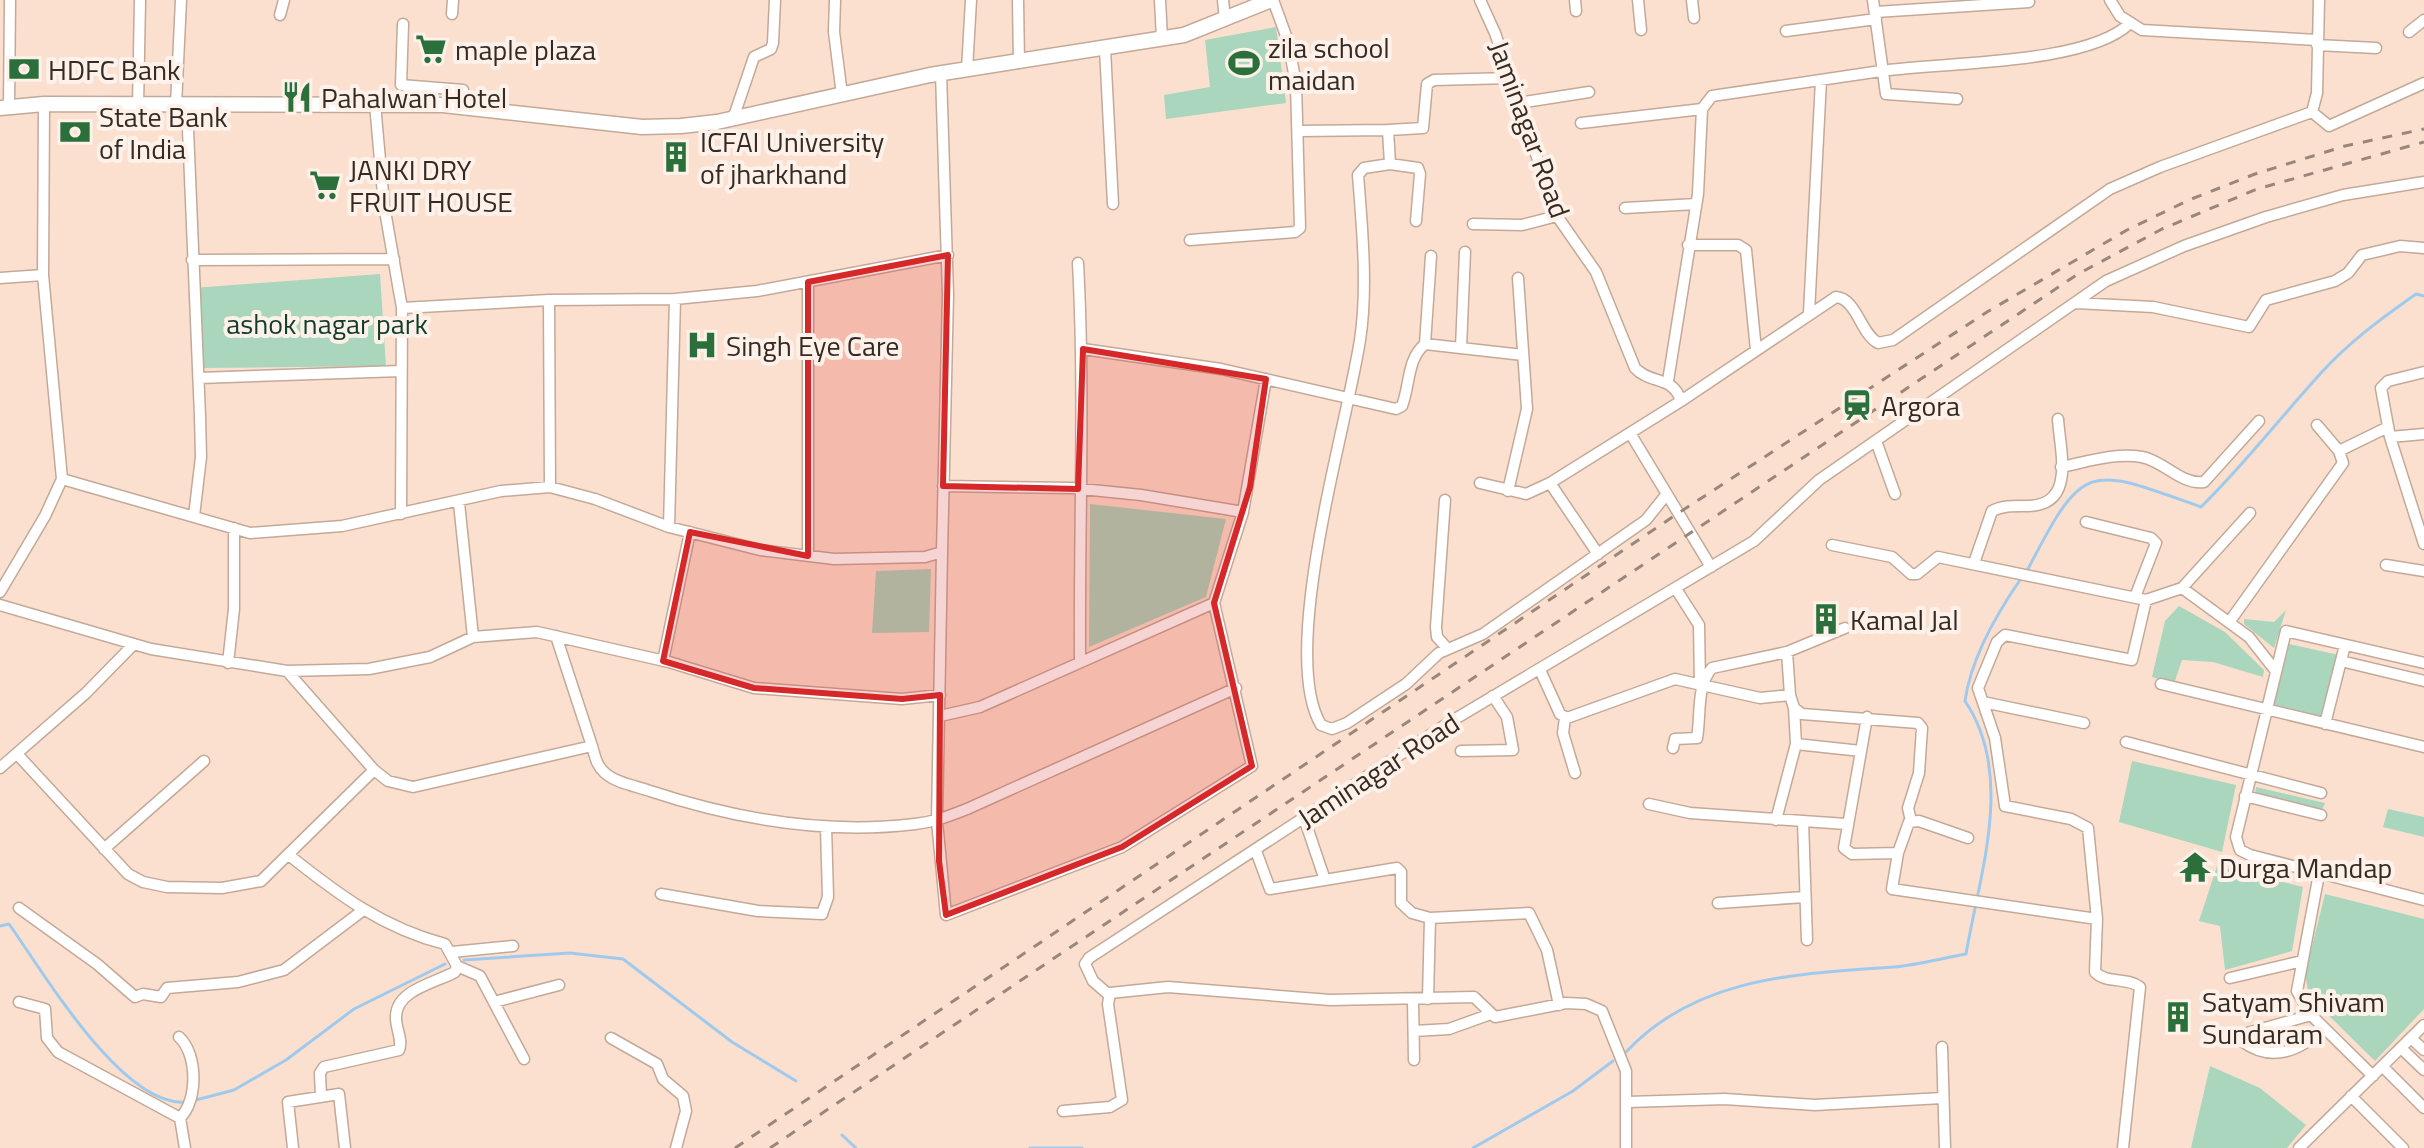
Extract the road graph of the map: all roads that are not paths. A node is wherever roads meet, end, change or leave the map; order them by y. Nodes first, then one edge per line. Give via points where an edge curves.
1 (10, 0) edge
2 (140, 0) edge
3 (181, 0) edge
4 (284, 0) edge
5 (453, 0) edge
6 (775, 0) edge
7 (835, 0) edge
8 (971, 0) edge
9 (1018, 0) edge
10 (1160, 0) edge
11 (1223, 0) edge
12 (1272, 0) edge
13 (1480, 0) edge
14 (1638, 0) edge
15 (1692, 0) edge
16 (1873, 0) edge
17 (2110, 0) edge
18 (2319, 0) edge
19 (2029, 2) edge
20 (452, 14) dead end
21 (280, 15) dead end
22 (1876, 16) junction
23 (1694, 18) dead end
24 (1225, 19) junction
25 (2424, 20) edge
26 (403, 24) dead end
27 (2129, 24) junction
28 (1641, 30) dead end
29 (1786, 31) dead end
30 (2409, 32) dead end
31 (1162, 39) junction
32 (2317, 42) junction
33 (2376, 48) dead end
34 (1105, 49) junction
35 (1019, 63) junction
36 (967, 70) junction
37 (1881, 71) junction
38 (941, 73) junction
39 (1510, 78) junction
40 (1821, 80) junction
41 (2424, 83) edge
42 (1589, 92) dead end
43 (842, 95) junction
44 (1957, 99) dead end
45 (1518, 103) junction
46 (44, 104) junction
47 (375, 104) junction
48 (181, 105) junction
49 (138, 106) junction
50 (461, 107) junction
51 (4, 108) edge
52 (1702, 109) junction
53 (2312, 112) junction
54 (733, 119) junction
55 (1581, 123) dead end
56 (1388, 130) junction
57 (1298, 131) junction
58 (1390, 164) junction
59 (2424, 182) edge
60 (1113, 204) dead end
61 (1696, 204) junction
62 (1625, 208) dead end
63 (1557, 216) junction
64 (1416, 221) dead end
65 (1473, 224) dead end
66 (1190, 240) dead end
67 (1688, 245) junction
68 (2424, 248) edge
69 (1465, 252) dead end
70 (948, 255) junction
71 (1431, 256) dead end
72 (394, 259) junction
73 (192, 260) junction
74 (1078, 263) dead end
75 (43, 275) junction
76 (0, 278) edge
77 (1518, 278) dead end
78 (808, 282) junction
79 (675, 299) junction
80 (549, 300) junction
81 (2076, 303) junction
82 (402, 308) junction
83 (1809, 313) junction
84 (1425, 344) junction
85 (1461, 348) junction
86 (1083, 349) junction
87 (1756, 350) junction
88 (1523, 355) junction
89 (401, 371) junction
90 (2424, 372) edge
91 (199, 378) junction
92 (1266, 379) junction
93 (1668, 381) junction
94 (1348, 397) junction
95 (1681, 401) junction
96 (2058, 419) dead end
97 (2259, 421) dead end
98 (2317, 425) dead end
99 (1632, 432) junction
100 (2389, 432) junction
101 (2424, 434) edge
102 (1876, 441) junction
103 (2339, 451) junction
104 (2061, 467) junction
105 (62, 479) junction
106 (1480, 483) dead end
107 (1550, 483) junction
108 (943, 486) junction
109 (550, 487) junction
110 (1078, 489) junction
111 (1508, 491) junction
112 (1895, 494) dead end
113 (1666, 495) junction
114 (1445, 500) dead end
115 (459, 503) junction
116 (1243, 512) junction
117 (2250, 513) dead end
118 (401, 514) junction
119 (194, 516) junction
120 (2086, 522) dead end
121 (669, 527) junction
122 (234, 528) junction
123 (690, 532) junction
124 (2424, 544) edge
125 (1832, 545) dead end
126 (942, 552) junction
127 (1598, 554) junction
128 (808, 556) junction
129 (1974, 563) junction
130 (2386, 565) dead end
131 (1711, 567) junction
132 (2424, 571) edge
133 (2182, 588) junction
134 (1676, 589) junction
135 (0, 592) edge
136 (2141, 598) junction
137 (1214, 603) junction
138 (0, 605) edge
139 (2230, 621) junction
140 (1845, 628) dead end
141 (556, 636) junction
142 (473, 637) junction
143 (134, 644) junction
144 (2345, 645) junction
145 (1447, 648) junction
146 (1787, 652) junction
147 (663, 661) junction
148 (1080, 661) junction
149 (2341, 661) junction
150 (228, 663) junction
151 (2424, 663) edge
152 (1540, 670) junction
153 (2275, 670) junction
154 (287, 671) junction
155 (2424, 681) edge
156 (1702, 684) junction
157 (2161, 684) dead end
158 (1236, 688) junction
159 (940, 695) junction
160 (1790, 695) junction
161 (1493, 696) junction
162 (1983, 702) junction
163 (1794, 708) junction
164 (2268, 710) junction
165 (940, 716) junction
166 (1867, 717) junction
167 (1565, 718) junction
168 (2084, 723) dead end
169 (2325, 724) junction
170 (2126, 742) dead end
171 (1796, 744) junction
172 (592, 746) junction
173 (2424, 747) edge
174 (1673, 748) dead end
175 (1461, 751) dead end
176 (1861, 751) junction
177 (17, 754) junction
178 (204, 761) dead end
179 (0, 768) edge
180 (374, 770) junction
181 (1575, 773) dead end
182 (2250, 776) junction
183 (2321, 793) dead end
184 (2245, 796) junction
185 (1649, 804) dead end
186 (2321, 815) dead end
187 (1304, 818) junction
188 (1776, 820) junction
189 (937, 821) junction
190 (1803, 821) junction
191 (1911, 821) junction
192 (1846, 824) junction
193 (826, 827) junction
194 (1968, 838) dead end
195 (104, 849) junction
196 (1256, 851) junction
197 (1898, 853) junction
198 (290, 856) junction
199 (2319, 874) junction
200 (1325, 880) junction
201 (661, 894) dead end
202 (1805, 897) junction
203 (2424, 900) edge
204 (1718, 903) dead end
205 (19, 908) dead end
206 (362, 911) junction
207 (1430, 918) junction
208 (2097, 919) junction
209 (1807, 940) dead end
210 (513, 946) dead end
211 (452, 952) junction
212 (2302, 961) junction
213 (457, 966) junction
214 (2230, 978) dead end
215 (559, 985) dead end
216 (1108, 994) junction
217 (1428, 999) junction
218 (1413, 1000) junction
219 (19, 1002) dead end
220 (494, 1002) junction
221 (1559, 1005) junction
222 (1488, 1015) junction
223 (2311, 1015) junction
224 (2424, 1025) edge
225 (2325, 1029) junction
226 (1414, 1031) junction
227 (179, 1037) dead end
228 (611, 1038) dead end
229 (2412, 1039) junction
230 (1942, 1047) dead end
231 (2402, 1049) junction
232 (2424, 1050) edge
233 (524, 1059) dead end
234 (1414, 1060) dead end
235 (2383, 1067) junction
236 (2424, 1070) edge
237 (2373, 1076) junction
238 (2351, 1096) junction
239 (321, 1097) junction
240 (1942, 1098) junction
241 (1628, 1102) junction
242 (2424, 1108) edge
243 (1063, 1111) dead end
244 (183, 1115) junction
245 (185, 1148) edge
246 (293, 1148) edge
247 (345, 1148) edge
248 (676, 1148) edge
249 (1626, 1148) edge
250 (1945, 1148) edge
251 (2123, 1148) edge
252 (2299, 1148) edge
253 (2403, 1148) edge

1 - 51 street
2 - 49 street
3 - 48 street
4 - 21 street
5 - 20 street
6 - 54 street via 771,49 754,57
7 - 43 street
8 - 36 street
9 - 35 street
10 - 31 street
11 - 24 street
12 - 24 street
12 - 57 street via 1293,62
13 - 39 street, Jaminagar Road
14 - 28 street
15 - 23 street
16 - 22 street
17 - 27 street
18 - 32 street
19 - 22 street
22 - 29 street
22 - 37 street
24 - 31 street
25 - 30 street
26 - 50 street via 401,85 463,90
27 - 32 street via 2162,32
27 - 37 street via 2091,45
31 - 34 street
32 - 33 street
32 - 53 street
34 - 35 street
34 - 60 street
35 - 36 street
36 - 38 street
37 - 40 street
37 - 44 street via 1886,94
38 - 43 street
38 - 70 street
39 - 45 street, Jaminagar Road
39 - 56 street via 1434,80 1425,91 1423,128
40 - 52 street via 1712,96
40 - 83 street
41 - 53 street via 2329,126
42 - 45 street
43 - 54 street
45 - 63 street, Jaminagar Road
46 - 49 street
46 - 51 street
46 - 75 street
47 - 48 street
47 - 50 street
47 - 72 street
48 - 49 street
48 - 73 street
50 - 54 street via 642,127
52 - 55 street
52 - 61 street
53 - 83 street via 2110,189 1893,340 1870,339 1843,297
56 - 57 street
56 - 58 street
57 - 66 street via 1300,228
58 - 64 street via 1418,168
58 - 94 street via 1364,168 1358,175 1362,319
59 - 81 street, Jaminagar Road via 2343,195 2266,217 2106,281
61 - 62 street
61 - 67 street
63 - 65 street via 1522,225
63 - 93 street, Jaminagar Road via 1596,272 1635,368
67 - 87 street via 1738,245 1746,250
67 - 93 street
68 - 81 street via 2400,246 2362,255 2335,281 2266,300 2249,327 2153,307
69 - 85 street
70 - 78 street
70 - 108 street
71 - 84 street
72 - 73 street
72 - 82 street
73 - 91 street
74 - 86 street
75 - 76 street
75 - 105 street
77 - 88 street
78 - 79 street
78 - 128 street
79 - 80 street
79 - 121 street
80 - 82 street
80 - 109 street
81 - 102 street, Jaminagar Road
82 - 89 street
83 - 87 street
84 - 85 street
84 - 94 street via 1413,359 1402,406 1388,408
85 - 88 street
86 - 92 street
86 - 110 street
87 - 95 street
88 - 111 street via 1527,409
89 - 91 street
89 - 118 street
90 - 100 street via 2382,384
91 - 119 street via 201,457
92 - 94 street
92 - 116 street
93 - 95 street
94 - 145 street via 1311,598 1308,679 1316,717 1328,728 1347,723 1406,684
95 - 99 street
96 - 104 street
97 - 104 street via 2204,482 2190,482 2142,457
98 - 103 street
99 - 107 street
99 - 113 street
100 - 101 street
100 - 103 street
100 - 124 street
102 - 112 street
102 - 131 street, Jaminagar Road via 1819,480 1754,541
103 - 139 street via 2343,463
104 - 129 street via 2061,485 2050,502 1992,511
105 - 119 street
105 - 135 street
106 - 111 street
107 - 111 street via 1526,494
107 - 127 street
108 - 110 street
108 - 126 street
109 - 115 street via 501,491
109 - 121 street
110 - 116 street
110 - 148 street
113 - 127 street via 1646,520
113 - 131 street
114 - 145 street via 1436,627
115 - 118 street
115 - 142 street
116 - 137 street
117 - 133 street
118 - 122 street via 300,531 250,533
119 - 122 street
120 - 136 street via 2156,543
121 - 123 street
122 - 150 street
123 - 128 street
123 - 147 street
125 - 129 street via 1892,557 1911,574 1938,557
126 - 128 street via 909,557
126 - 159 street
127 - 145 street via 1483,634
129 - 136 street
130 - 132 street
131 - 134 street, Jaminagar Road
133 - 136 street
133 - 139 street
134 - 152 street, Jaminagar Road
134 - 156 street via 1699,625
136 - 162 street via 2137,648 2129,661 2002,636 1979,682
137 - 148 street
137 - 158 street
138 - 143 street
139 - 153 street via 2263,650
140 - 146 street
141 - 142 street via 537,632
141 - 147 street
141 - 172 street
142 - 154 street via 430,657 369,669
143 - 150 street
143 - 177 street
144 - 149 street
144 - 151 street
144 - 153 street via 2286,631
146 - 156 street via 1718,665
146 - 160 street
147 - 159 street via 754,688 902,699
148 - 165 street via 980,707
149 - 155 street
149 - 169 street
150 - 154 street
152 - 161 street, Jaminagar Road
152 - 167 street
153 - 164 street
154 - 180 street
156 - 160 street via 1760,698
156 - 167 street via 1670,680
156 - 174 street via 1697,738 1675,739
157 - 164 street
158 - 189 street
158 - 189 street via 1252,766 1122,847 946,915
159 - 165 street
160 - 163 street
161 - 175 street via 1505,711 1513,750
161 - 187 street, Jaminagar Road
162 - 168 street
162 - 208 street via 1995,738 2005,806 2071,819 2088,828
163 - 166 street via 1802,714
163 - 171 street
164 - 169 street
164 - 182 street
165 - 189 street
166 - 176 street
166 - 191 street via 1921,725 1922,755 1908,808
167 - 181 street via 1563,733
169 - 173 street
170 - 182 street
171 - 176 street
171 - 188 street
172 - 180 street via 413,787 388,781
172 - 193 street via 597,763 613,778 744,817
176 - 192 street
177 - 179 street
177 - 195 street
178 - 195 street
180 - 198 street
182 - 183 street
182 - 184 street
184 - 186 street
184 - 199 street via 2236,837 2240,850
185 - 188 street
187 - 196 street, Jaminagar Road
187 - 200 street
188 - 190 street
189 - 193 street
190 - 192 street
190 - 202 street
191 - 194 street
191 - 197 street
192 - 197 street via 1844,848 1849,854
193 - 201 street via 828,897 822,914 758,911
195 - 198 street via 135,878 167,887 252,885
196 - 200 street via 1270,889
196 - 216 street, Jaminagar Road via 1089,958 1087,971
197 - 208 street via 1892,889
198 - 206 street
199 - 203 street
199 - 212 street
200 - 207 street via 1397,868 1401,903
202 - 204 street
202 - 209 street
205 - 206 street via 135,997 161,997 167,988 238,982 284,970
206 - 211 street via 445,944
207 - 217 street
207 - 221 street via 1529,913 1547,950
208 - 251 street via 2097,976 2140,987
210 - 211 street
211 - 213 street
212 - 214 street
212 - 223 street via 2297,991
213 - 220 street via 480,976
213 - 239 street via 399,1004 399,1050 324,1067
215 - 220 street
216 - 218 street via 1168,987 1317,999
216 - 243 street via 1122,1100 1110,1107
217 - 218 street
217 - 222 street via 1477,997
218 - 226 street
219 - 244 street via 45,1009 47,1038 58,1052
220 - 233 street
221 - 222 street
221 - 241 street via 1580,1003 1602,1011 1624,1063
222 - 226 street via 1449,1029
223 - 225 street
223 - 225 street via 2259,1028 2244,1034 2243,1042 2285,1054
224 - 229 street
225 - 237 street
226 - 234 street
227 - 244 street via 190,1052 192,1087
228 - 248 street via 657,1064 661,1077 683,1096 686,1111
229 - 231 street
229 - 232 street
230 - 240 street
231 - 235 street
231 - 236 street
235 - 237 street
235 - 242 street
237 - 238 street
238 - 252 street
238 - 253 street
239 - 246 street via 288,1102
239 - 247 street via 339,1094
240 - 241 street via 1815,1105 1725,1099
240 - 250 street
241 - 249 street
244 - 245 street

